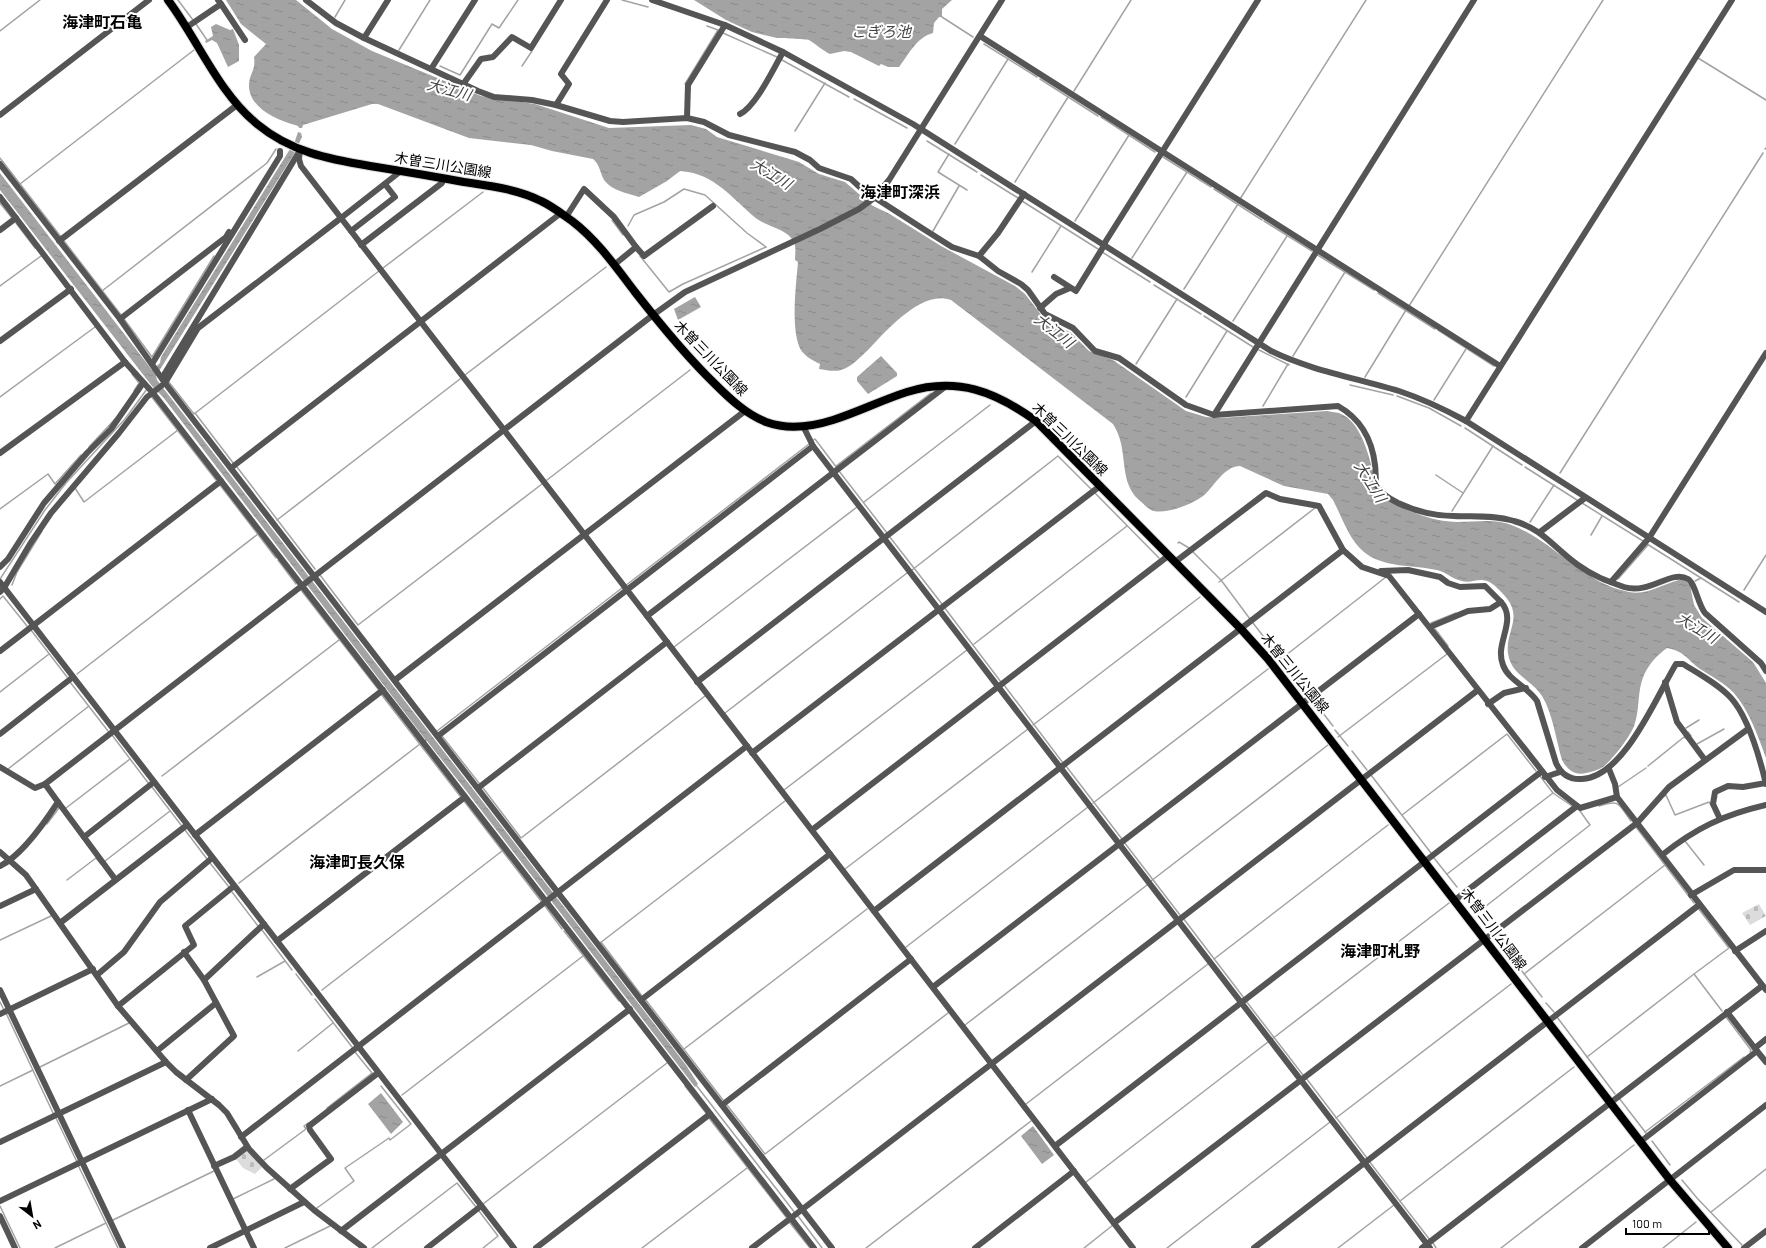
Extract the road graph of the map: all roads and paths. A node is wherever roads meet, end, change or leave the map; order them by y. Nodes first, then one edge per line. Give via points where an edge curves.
1 (149, 0) edge
2 (168, 0) edge
3 (306, 0) edge
4 (388, 0) edge
5 (475, 0) edge
6 (561, 0) edge
7 (607, 0) edge
8 (652, 0) edge
9 (1002, 0) edge
10 (1258, 0) edge
11 (1474, 0) edge
12 (1732, 0) edge
13 (219, 2) edge
14 (725, 25) junction
15 (187, 27) junction
16 (980, 36) junction
17 (364, 38) junction
18 (245, 40) dead end
19 (783, 52) junction
20 (431, 69) junction
21 (464, 83) junction
22 (237, 105) junction
23 (556, 105) junction
24 (740, 114) dead end
25 (0, 115) edge
26 (687, 118) junction
27 (921, 129) junction
28 (287, 144) junction
29 (299, 150) junction
30 (280, 151) junction
31 (1161, 152) junction
32 (0, 164) edge
33 (402, 171) junction
34 (443, 178) junction
35 (385, 184) junction
36 (1024, 194) junction
37 (0, 197) edge
38 (872, 199) junction
39 (713, 206) dead end
40 (564, 215) junction
41 (16, 218) junction
42 (340, 218) junction
43 (0, 230) edge
44 (351, 231) junction
45 (59, 241) junction
46 (1105, 244) junction
47 (361, 245) junction
48 (636, 246) junction
49 (1316, 250) junction
50 (979, 256) junction
51 (614, 265) junction
52 (1054, 277) dead end
53 (1070, 288) junction
54 (71, 289) junction
55 (1040, 308) junction
56 (653, 315) junction
57 (120, 319) junction
58 (421, 323) junction
59 (0, 341) edge
60 (1258, 343) junction
61 (1766, 353) edge
62 (125, 362) junction
63 (153, 365) junction
64 (1500, 366) junction
65 (163, 381) junction
66 (144, 384) junction
67 (946, 386) junction
68 (152, 392) junction
69 (745, 411) junction
70 (1214, 415) junction
71 (1036, 421) junction
72 (1466, 421) junction
73 (803, 426) junction
74 (503, 430) junction
75 (813, 446) junction
76 (0, 453) edge
77 (231, 468) junction
78 (837, 471) junction
79 (221, 481) junction
80 (54, 486) dead end
81 (1100, 486) junction
82 (1585, 498) junction
83 (1540, 532) junction
84 (584, 535) junction
85 (887, 536) junction
86 (1649, 538) junction
87 (1343, 550) junction
88 (1168, 556) junction
89 (1175, 562) junction
90 (0, 567) edge
91 (1375, 572) junction
92 (313, 577) junction
93 (1611, 582) junction
94 (302, 585) junction
95 (2, 587) edge
96 (625, 588) junction
97 (1501, 602) junction
98 (942, 608) junction
99 (1766, 612) edge
100 (1419, 614) junction
101 (647, 616) junction
102 (34, 626) junction
103 (1430, 627) junction
104 (1241, 629) junction
105 (667, 642) junction
106 (0, 651) edge
107 (1766, 671) edge
108 (73, 677) junction
109 (395, 680) junction
110 (698, 682) junction
111 (1665, 682) junction
112 (1002, 685) junction
113 (1526, 688) junction
114 (383, 690) junction
115 (1478, 690) junction
116 (1304, 704) junction
117 (1488, 704) junction
118 (1748, 729) junction
119 (114, 730) junction
120 (435, 733) junction
121 (0, 734) edge
122 (747, 746) junction
123 (752, 753) junction
124 (1705, 760) junction
125 (1063, 766) junction
126 (0, 767) edge
127 (1609, 769) junction
128 (1560, 772) junction
129 (1543, 774) junction
130 (1362, 779) junction
131 (154, 782) junction
132 (1766, 783) edge
133 (45, 784) junction
134 (478, 788) junction
135 (465, 797) junction
136 (1617, 797) junction
137 (58, 802) junction
138 (1766, 805) edge
139 (1577, 806) junction
140 (1720, 819) junction
141 (1637, 823) junction
142 (187, 825) junction
143 (812, 830) junction
144 (195, 835) junction
145 (84, 837) junction
146 (1123, 843) junction
147 (0, 852) edge
148 (830, 854) junction
149 (1662, 856) junction
150 (212, 858) junction
151 (1425, 861) junction
152 (10, 862) junction
153 (0, 866) edge
154 (1766, 870) edge
155 (115, 879) junction
156 (234, 886) junction
157 (36, 889) junction
158 (557, 894) junction
159 (1691, 895) junction
160 (1455, 900) junction
161 (547, 902) junction
162 (1699, 905) junction
163 (0, 906) edge
164 (874, 911) junction
165 (1181, 918) junction
166 (60, 922) junction
167 (264, 924) junction
168 (1766, 931) edge
169 (1485, 939) junction
170 (277, 941) junction
171 (1735, 951) junction
172 (184, 952) junction
173 (911, 959) junction
174 (95, 972) junction
175 (204, 980) junction
176 (933, 987) junction
177 (1764, 988) edge
178 (0, 990) edge
179 (641, 1000) junction
180 (1244, 1001) junction
181 (216, 1003) junction
182 (118, 1006) junction
183 (630, 1009) junction
184 (4, 1011) edge
185 (1727, 1012) junction
186 (1548, 1021) junction
187 (1766, 1039) edge
188 (358, 1047) junction
189 (1756, 1050) junction
190 (156, 1051) junction
191 (166, 1062) junction
192 (1766, 1062) edge
193 (991, 1063) junction
194 (378, 1073) junction
195 (1304, 1078) junction
196 (186, 1080) junction
197 (212, 1099) junction
198 (1610, 1103) junction
199 (722, 1105) junction
200 (1766, 1105) edge
201 (188, 1110) junction
202 (710, 1114) junction
203 (56, 1115) junction
204 (241, 1137) junction
205 (0, 1142) edge
206 (1640, 1142) junction
207 (1055, 1146) junction
208 (247, 1147) junction
209 (441, 1154) junction
210 (1367, 1161) junction
211 (79, 1163) junction
212 (214, 1166) junction
213 (1074, 1171) junction
214 (1670, 1180) junction
215 (290, 1189) junction
216 (0, 1201) edge
217 (304, 1202) junction
218 (481, 1206) junction
219 (801, 1210) junction
220 (0, 1216) edge
221 (792, 1218) junction
222 (1114, 1223) junction
223 (7, 1231) junction
224 (246, 1231) junction
225 (341, 1231) junction
226 (1766, 1231) edge
227 (0, 1235) edge
228 (1428, 1244) edge
229 (362, 1247) edge
230 (15, 1248) edge
231 (123, 1248) edge
232 (210, 1248) edge
233 (254, 1248) edge
234 (427, 1248) edge
235 (514, 1248) edge
236 (536, 1248) edge
237 (752, 1248) edge
238 (814, 1248) edge
239 (832, 1248) edge
240 (975, 1248) edge
241 (1134, 1248) edge
242 (1254, 1248) edge
243 (1582, 1248) edge
244 (1728, 1248) edge
245 (1744, 1248) edge

1 - 25 street
2 - 15 main road, 木曽三川公園線
3 - 17 street via 336,23
4 - 17 street
5 - 20 street
6 - 21 street via 531,48 512,37 493,57 481,59
7 - 23 street via 561,74 569,84
8 - 14 street
9 - 16 street
10 - 31 street
11 - 49 street
12 - 64 street
13 - 15 street
13 - 18 street
14 - 19 street
14 - 26 street via 688,85
15 - 22 main road, 木曽三川公園線
16 - 27 street
16 - 31 street
17 - 20 street
19 - 24 street via 747,111
19 - 27 street
20 - 21 street
21 - 23 street via 494,96
22 - 28 main road, 木曽三川公園線 via 260,127
22 - 45 street
23 - 26 street via 610,121
26 - 38 street via 704,122 729,135 795,152 819,168 851,178
27 - 36 street
27 - 38 street via 890,180
28 - 29 main road, 木曽三川公園線
28 - 30 street
29 - 33 main road, 木曽三川公園線 via 326,159
29 - 42 street via 301,166
29 - 65 street
30 - 57 street via 226,237
30 - 63 street via 280,156
31 - 46 street
31 - 49 street
32 - 45 street
33 - 34 main road, 木曽三川公園線
33 - 35 street
34 - 40 main road, 木曽三川公園線 via 522,193 542,201
34 - 47 street via 442,183
35 - 42 street
35 - 44 street via 395,197
36 - 46 street
36 - 50 street
37 - 41 street
38 - 50 street via 952,247
38 - 56 street via 837,221 685,292
39 - 48 street via 644,256
40 - 48 street via 584,190 614,217
40 - 51 main road, 木曽三川公園線 via 587,233
40 - 58 street
41 - 43 street
41 - 54 street
42 - 44 street
42 - 65 street via 198,328
44 - 47 street
45 - 57 street
46 - 53 street via 1076,291
46 - 60 street
47 - 58 street
48 - 51 street
49 - 60 street
49 - 64 street
50 - 55 street via 1028,290
51 - 56 main road, 木曽三川公園線
52 - 53 street
53 - 55 street via 1056,294
54 - 59 street
54 - 62 street
55 - 70 street via 1055,320 1073,328 1095,351 1119,358 1186,406
56 - 69 main road, 木曽三川公園線 via 706,375
56 - 74 street
57 - 63 street
58 - 74 street
58 - 77 street
60 - 70 street
60 - 72 street via 1295,362 1428,401
61 - 86 street
62 - 66 street
62 - 76 street
63 - 65 street
64 - 72 street
65 - 68 street
65 - 77 street
66 - 68 street
66 - 90 street via 111,429 44,503 8,559
67 - 71 main road, 木曽三川公園線 via 972,388 992,394
67 - 73 main road, 木曽三川公園線 via 908,391 845,416
67 - 78 street
68 - 79 street
68 - 95 street via 51,512
69 - 73 main road, 木曽三川公園線 via 771,423
69 - 84 street
70 - 83 street via 1338,406 1360,422 1369,437 1377,486 1388,497 1411,508 1434,514 1501,518 1516,521
71 - 81 main road, 木曽三川公園線
71 - 85 street
72 - 82 street
73 - 75 street
74 - 84 street
74 - 92 street
75 - 78 street
75 - 96 street
77 - 92 street
78 - 85 street
78 - 101 street
79 - 94 street
79 - 102 street
80 - 90 street via 41,501
81 - 88 main road, 木曽三川公園線
81 - 98 street
82 - 83 street
82 - 86 street
83 - 93 street via 1578,566 1599,579
84 - 96 street
84 - 109 street
85 - 98 street
85 - 110 street
86 - 93 street
86 - 99 street
87 - 89 street via 1319,506 1280,499 1266,493
87 - 91 street via 1362,567
87 - 104 street
88 - 89 main road, 木曽三川公園線
88 - 112 street
89 - 104 main road, 木曽三川公園線
91 - 97 street via 1408,570 1440,577 1460,587 1485,586
91 - 100 street via 1389,576
92 - 94 street
92 - 109 street
93 - 107 street via 1635,590 1674,577 1687,578 1693,583 1699,606 1761,663
94 - 114 street
94 - 119 street
95 - 102 street
96 - 101 street
96 - 120 street
97 - 103 street via 1490,609 1468,611
97 - 113 street via 1508,614 1502,646 1502,665 1509,675
98 - 112 street
98 - 123 street
100 - 103 street
100 - 116 street
101 - 105 street
102 - 106 street
102 - 108 street
103 - 115 street
104 - 116 main road, 木曽三川公園線
104 - 125 street
105 - 110 street
105 - 134 street
108 - 119 street
108 - 121 street
109 - 120 street
110 - 122 street
111 - 118 street via 1676,664 1683,664 1719,687 1732,699
111 - 124 street via 1677,722
111 - 127 street via 1640,728
112 - 125 street
112 - 143 street
113 - 117 street via 1504,693
113 - 128 street via 1537,701
114 - 135 street
114 - 144 street
115 - 117 street
115 - 130 street
116 - 130 main road, 木曽三川公園線
116 - 146 street
117 - 129 street
118 - 124 street
118 - 132 street via 1759,755
119 - 131 street
119 - 133 street
120 - 134 street
122 - 123 street
122 - 158 street
123 - 143 street
124 - 141 street via 1669,787
125 - 146 street
125 - 164 street
126 - 133 street via 36,788
127 - 128 street via 1600,775 1579,780
127 - 136 street
128 - 129 street
129 - 139 street via 1557,790
129 - 151 street
130 - 151 main road, 木曽三川公園線
130 - 165 street
131 - 142 street
131 - 145 street
132 - 140 street via 1743,787 1728,786 1716,792 1713,804
133 - 137 street
134 - 158 street
135 - 161 street
135 - 170 street
136 - 139 street via 1580,808
136 - 141 street
137 - 145 street
137 - 152 street
138 - 140 street
139 - 160 street
140 - 149 street via 1693,832
141 - 149 street
141 - 169 street
142 - 144 street
142 - 155 street
143 - 148 street
144 - 150 street
145 - 155 street
146 - 165 street
146 - 176 street
147 - 152 street
148 - 164 street
148 - 179 street
149 - 159 street
150 - 156 street
150 - 174 street via 160,902 124,952
151 - 160 main road, 木曽三川公園線
151 - 180 street
152 - 153 street
152 - 157 street via 26,875
154 - 159 street via 1734,870
155 - 166 street
156 - 167 street
156 - 172 street via 185,926 194,945
157 - 163 street
157 - 166 street
158 - 161 street
158 - 179 street
159 - 162 street
160 - 169 main road, 木曽三川公園線
161 - 183 street
161 - 188 street
162 - 171 street
162 - 186 street
164 - 173 street
165 - 180 street
165 - 193 street
166 - 174 street
167 - 170 street
167 - 175 street
168 - 171 street
169 - 186 main road, 木曽三川公園線
169 - 195 street
170 - 188 street
171 - 177 street
172 - 175 street
172 - 182 street
173 - 176 street
173 - 199 street
174 - 182 street
174 - 184 street
175 - 181 street
176 - 193 street
177 - 185 street
178 - 184 street
179 - 199 street
180 - 195 street
180 - 207 street
181 - 190 street
181 - 196 street via 234,1036
182 - 190 street
183 - 202 street
183 - 209 street
184 - 203 street
185 - 189 street
185 - 198 street
186 - 198 main road, 木曽三川公園線
186 - 210 street
187 - 189 street
188 - 194 street
188 - 204 street
189 - 192 street
189 - 206 street
190 - 191 street
191 - 196 street
191 - 203 street
193 - 207 street
193 - 219 street
194 - 209 street
194 - 215 street via 309,1126 332,1159
195 - 210 street
195 - 222 street
196 - 197 street
197 - 201 street
197 - 204 street via 227,1114
198 - 206 main road, 木曽三川公園線
198 - 228 street
199 - 219 street
200 - 214 street
201 - 211 street
201 - 212 street
202 - 221 street
202 - 236 street
203 - 205 street
203 - 211 street
204 - 208 street
206 - 214 main road, 木曽三川公園線
207 - 213 street
208 - 212 street via 234,1157
208 - 215 street
209 - 218 street
209 - 225 street
210 - 228 street
210 - 242 street
211 - 216 street
211 - 231 street
212 - 224 street
213 - 222 street
213 - 240 street
214 - 243 street
214 - 244 main road, 木曽三川公園線
215 - 217 street
217 - 224 street
217 - 225 street
218 - 234 street
218 - 235 street
219 - 221 street
219 - 239 street
220 - 223 street
221 - 237 street
221 - 238 street
222 - 241 street
223 - 227 street
223 - 230 street
224 - 232 street
224 - 233 street
225 - 229 street
226 - 245 street

